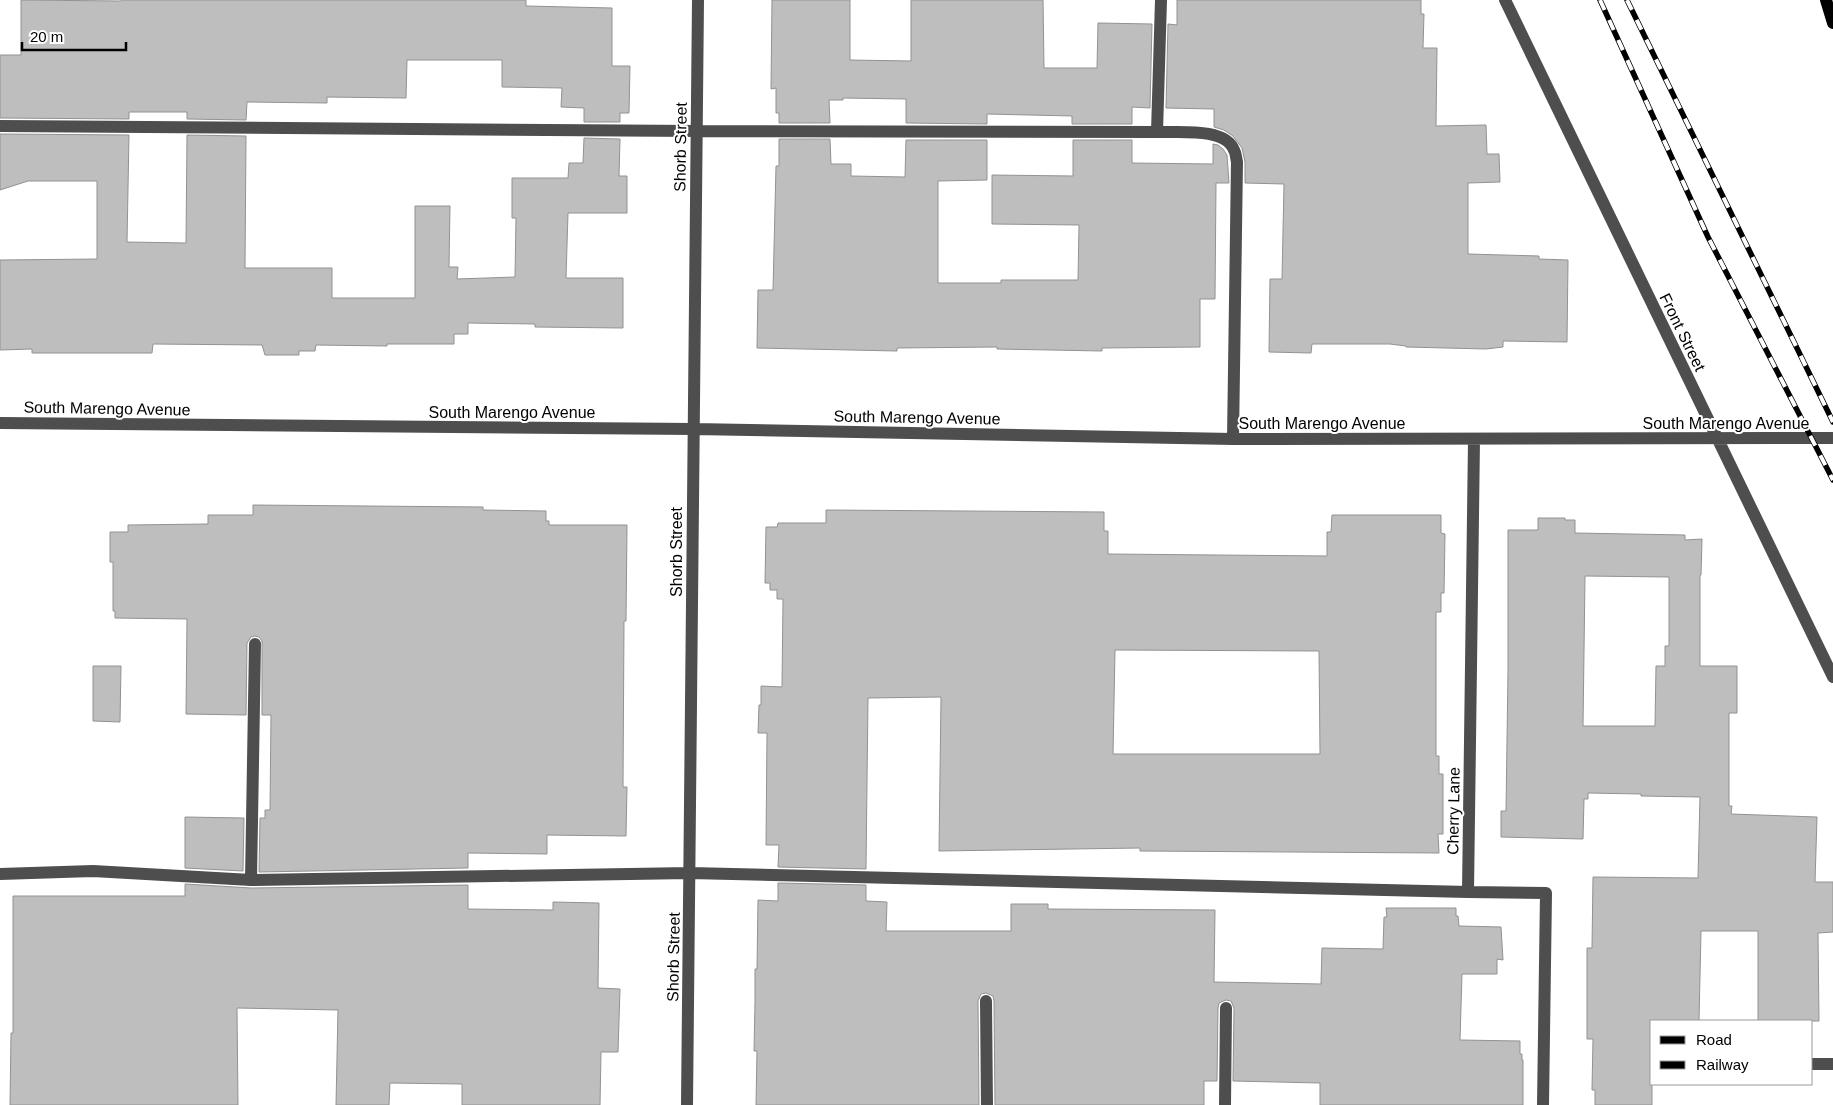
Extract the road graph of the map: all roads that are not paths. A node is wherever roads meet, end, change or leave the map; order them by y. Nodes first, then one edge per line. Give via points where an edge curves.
1 (698, 0) edge
2 (1161, 0) edge
3 (1505, 0) edge
4 (1826, 0) edge
5 (1833, 23) edge
6 (0, 126) edge
7 (697, 131) junction
8 (1157, 132) junction
9 (0, 423) edge
10 (694, 428) junction
11 (1833, 438) edge
12 (1233, 439) junction
13 (1717, 439) junction
14 (1474, 440) junction
15 (255, 644) dead end
16 (1833, 676) edge
17 (690, 873) junction
18 (0, 874) edge
19 (251, 880) junction
20 (1468, 892) junction
21 (986, 1000) dead end
22 (1226, 1008) dead end
23 (1813, 1064) edge
24 (1833, 1064) edge
25 (687, 1105) edge
26 (987, 1105) edge
27 (1225, 1105) edge
28 (1543, 1105) edge

1 - 7 street, Shorb Street
2 - 8 street
3 - 13 street, Front Street
4 - 5 main road
6 - 7 street
7 - 8 street
7 - 10 street, Shorb Street
8 - 12 street via 1214,135 1229,142 1237,162
9 - 10 street, South Marengo Avenue
10 - 12 street, South Marengo Avenue
10 - 17 street, Shorb Street
11 - 13 street, South Marengo Avenue
12 - 14 street, South Marengo Avenue
13 - 14 street, South Marengo Avenue
13 - 16 street, Front Street
14 - 20 street, Cherry Lane
15 - 19 street
17 - 19 street
17 - 20 street
17 - 25 street, Shorb Street
18 - 19 street via 93,871
20 - 28 street via 1546,893
21 - 26 street
22 - 27 street
23 - 24 street

